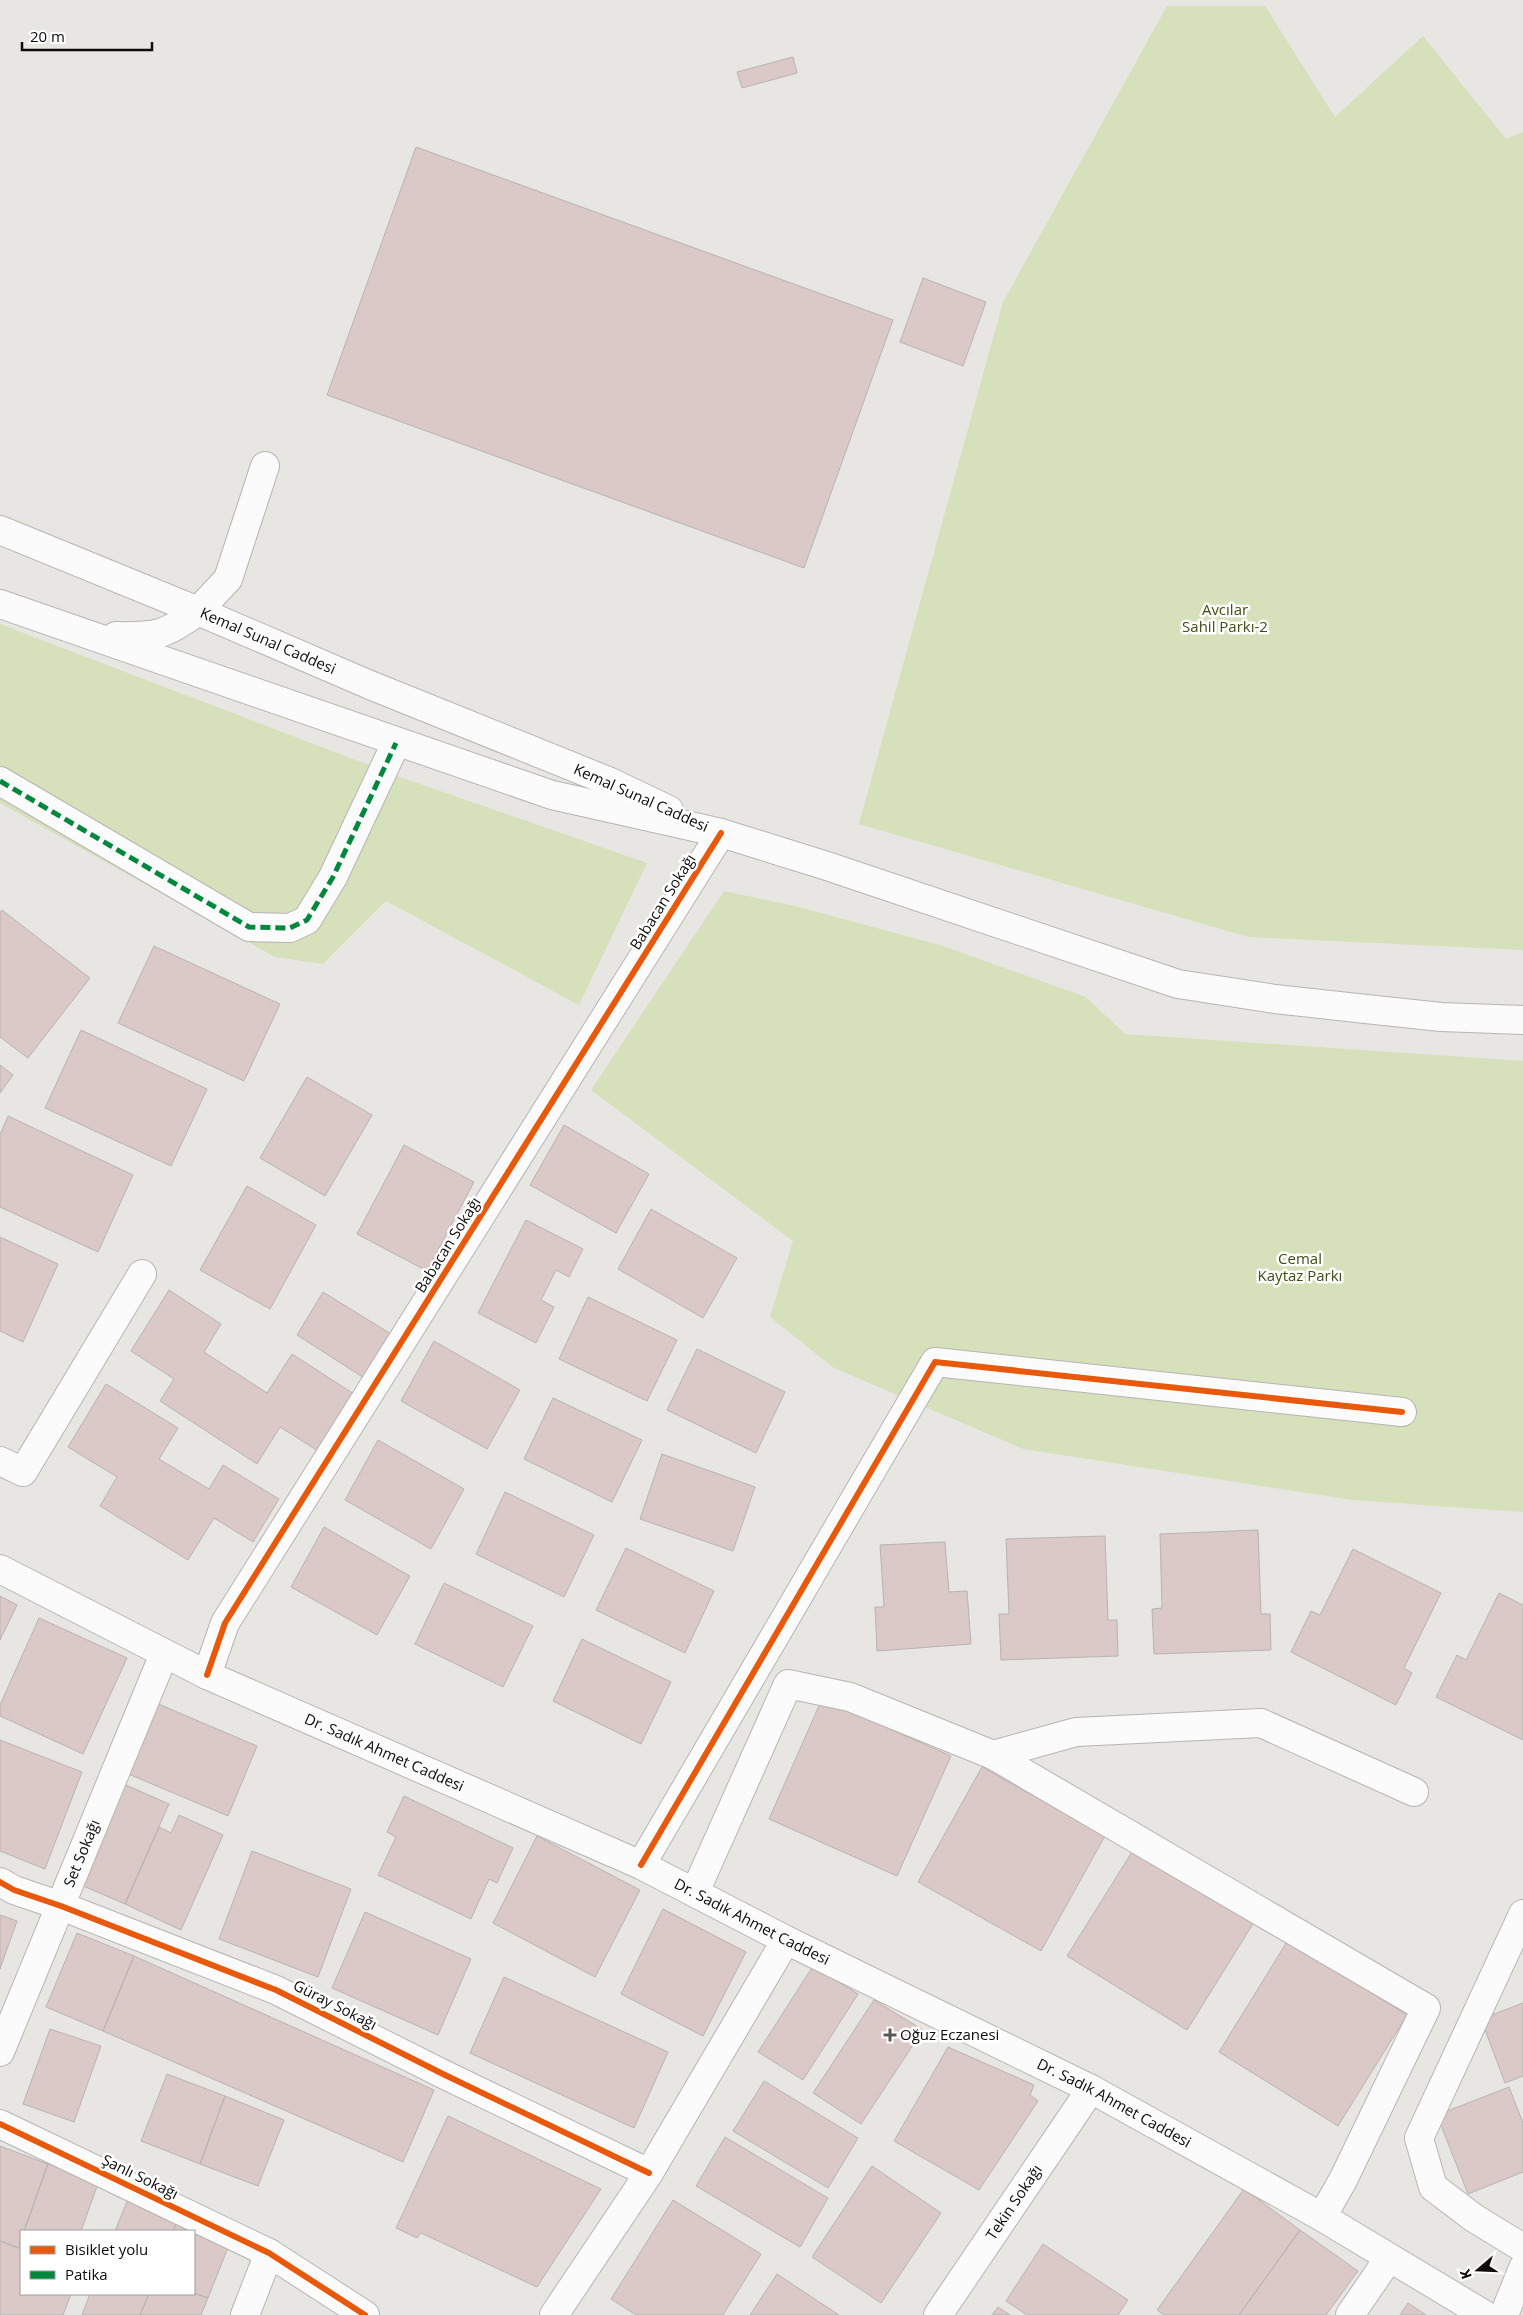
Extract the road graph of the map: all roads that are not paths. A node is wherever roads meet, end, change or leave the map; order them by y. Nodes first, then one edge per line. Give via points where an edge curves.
1 (265, 466) dead end
2 (0, 530) edge
3 (0, 604) edge
4 (198, 611) junction
5 (94, 635) junction
6 (396, 743) junction
7 (0, 781) edge
8 (721, 833) junction
9 (1523, 1020) edge
10 (142, 1274) dead end
11 (1402, 1412) dead end
12 (0, 1460) edge
13 (0, 1569) edge
14 (164, 1654) junction
15 (207, 1675) junction
16 (993, 1756) junction
17 (1414, 1792) dead end
18 (641, 1865) junction
19 (0, 1882) edge
20 (695, 1892) junction
21 (61, 1906) junction
22 (1523, 1914) edge
23 (786, 1940) junction
24 (0, 2052) edge
25 (1091, 2089) junction
26 (0, 2124) edge
27 (649, 2173) junction
28 (1322, 2217) junction
29 (1523, 2248) edge
30 (269, 2253) junction
31 (1389, 2258) junction
32 (1523, 2268) edge
33 (245, 2315) edge
34 (365, 2315) edge
35 (554, 2315) edge
36 (938, 2315) edge
37 (1350, 2315) edge
38 (1485, 2315) edge
39 (1504, 2315) edge

1 - 4 street via 228,580
2 - 4 street, Kemal Sunal Caddesi
3 - 5 street, Kemal Sunal Caddesi
4 - 5 street via 174,628 146,637
4 - 8 street, Kemal Sunal Caddesi via 608,781
5 - 6 street, Kemal Sunal Caddesi
6 - 7 street via 333,877 307,920 290,928 250,927
6 - 8 street, Kemal Sunal Caddesi via 552,795
8 - 9 street via 1178,984 1275,999 1441,1017
8 - 15 street, Babacan Sokağı via 225,1623
10 - 12 street via 22,1472
11 - 18 street via 936,1362
13 - 14 street, Dr. Sadık Ahmet Caddesi
14 - 15 street, Dr. Sadık Ahmet Caddesi
14 - 21 street, Set Sokağı
15 - 18 street, Dr. Sadık Ahmet Caddesi
16 - 17 street via 1076,1732 1261,1723
16 - 20 street via 850,1696 788,1684
16 - 28 street via 1426,2008
18 - 20 street, Dr. Sadık Ahmet Caddesi
19 - 21 street, Güray Sokağı
20 - 23 street, Dr. Sadık Ahmet Caddesi
21 - 24 street, Set Sokağı
21 - 27 street, Güray Sokağı via 276,1990
22 - 29 street via 1419,2138 1433,2187 1474,2218
23 - 25 street, Dr. Sadık Ahmet Caddesi
23 - 27 street
25 - 28 street, Dr. Sadık Ahmet Caddesi
25 - 36 street, Tekin Sokağı
26 - 30 street, Şanlı Sokağı
27 - 35 street
28 - 31 street, Dr. Sadık Ahmet Caddesi
30 - 33 street
30 - 34 street, Şanlı Sokağı
31 - 37 street
31 - 38 street, Dr. Sadık Ahmet Caddesi
32 - 39 street

